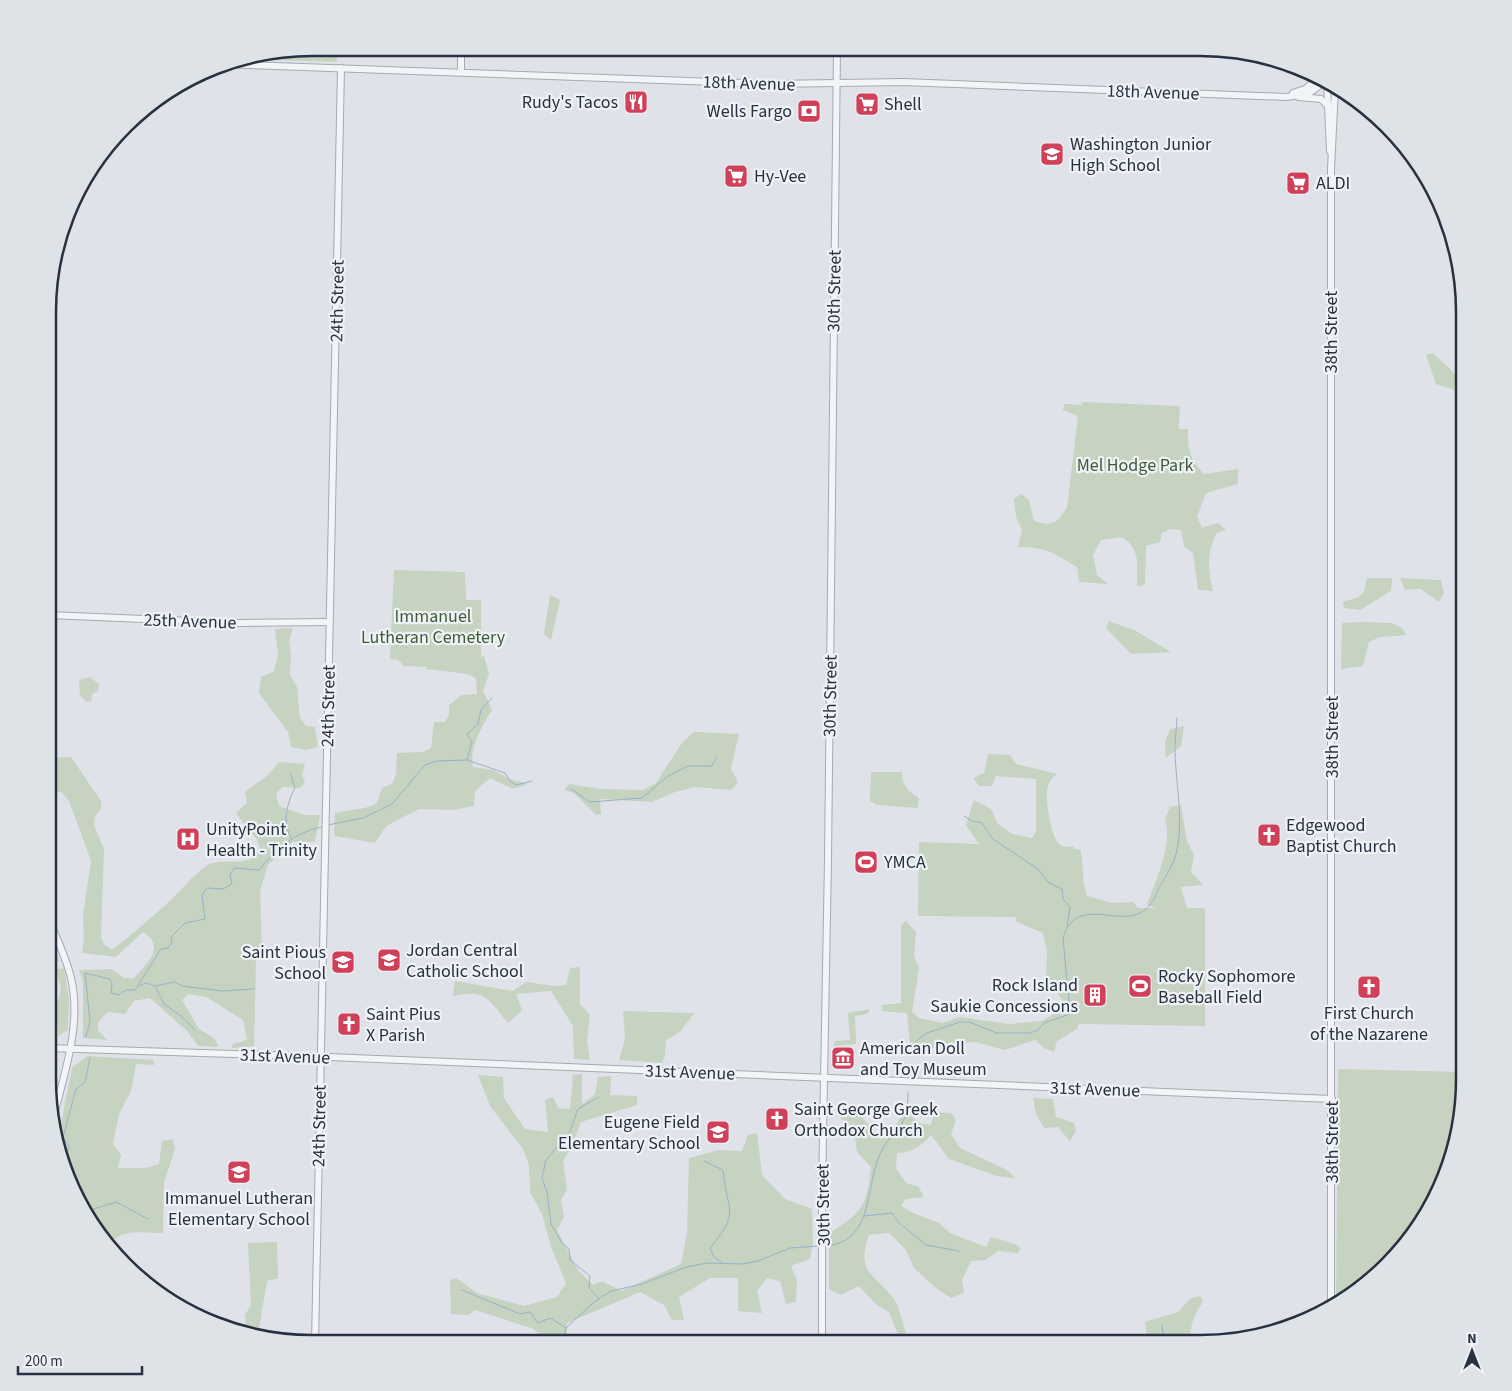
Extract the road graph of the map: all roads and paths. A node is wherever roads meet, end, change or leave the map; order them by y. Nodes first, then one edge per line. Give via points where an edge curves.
1 (461, 56) edge
2 (837, 56) edge
3 (247, 65) edge
4 (341, 68) junction
5 (461, 72) junction
6 (1312, 83) edge
7 (836, 84) junction
8 (1319, 86) edge
9 (1326, 90) edge
10 (1335, 95) edge
11 (1274, 96) junction
12 (1295, 97) junction
13 (1327, 105) junction
14 (1331, 169) junction
15 (56, 615) edge
16 (330, 622) junction
17 (56, 936) edge
18 (56, 1048) edge
19 (70, 1049) junction
20 (321, 1057) junction
21 (825, 1078) junction
22 (1332, 1099) junction
23 (57, 1101) edge
24 (1331, 1298) edge
25 (314, 1335) edge
26 (822, 1335) edge

1 - 5 street
2 - 7 street, 30th Street
3 - 4 street, 18th Avenue
4 - 5 street, 18th Avenue
4 - 16 street, 24th Street
5 - 7 street, 18th Avenue
6 - 11 street, 18th Avenue via 1299,92
7 - 11 street, 18th Avenue via 904,82
7 - 21 street, 30th Street
8 - 12 street, 18th Avenue
9 - 13 street, 38th Street
10 - 14 street, 38th Street
11 - 12 street, 18th Avenue
12 - 13 street via 1321,99
13 - 14 street, 38th Street
14 - 22 street, 38th Street
15 - 16 street, 25th Avenue via 238,623
16 - 20 street, 24th Street
17 - 19 street via 73,988 74,1020
18 - 19 street, 31st Avenue
19 - 20 street, 31st Avenue
19 - 23 street
20 - 21 street, 31st Avenue
20 - 25 street, 24th Street
21 - 22 street, 31st Avenue
21 - 26 street, 30th Street
22 - 24 street, 38th Street

